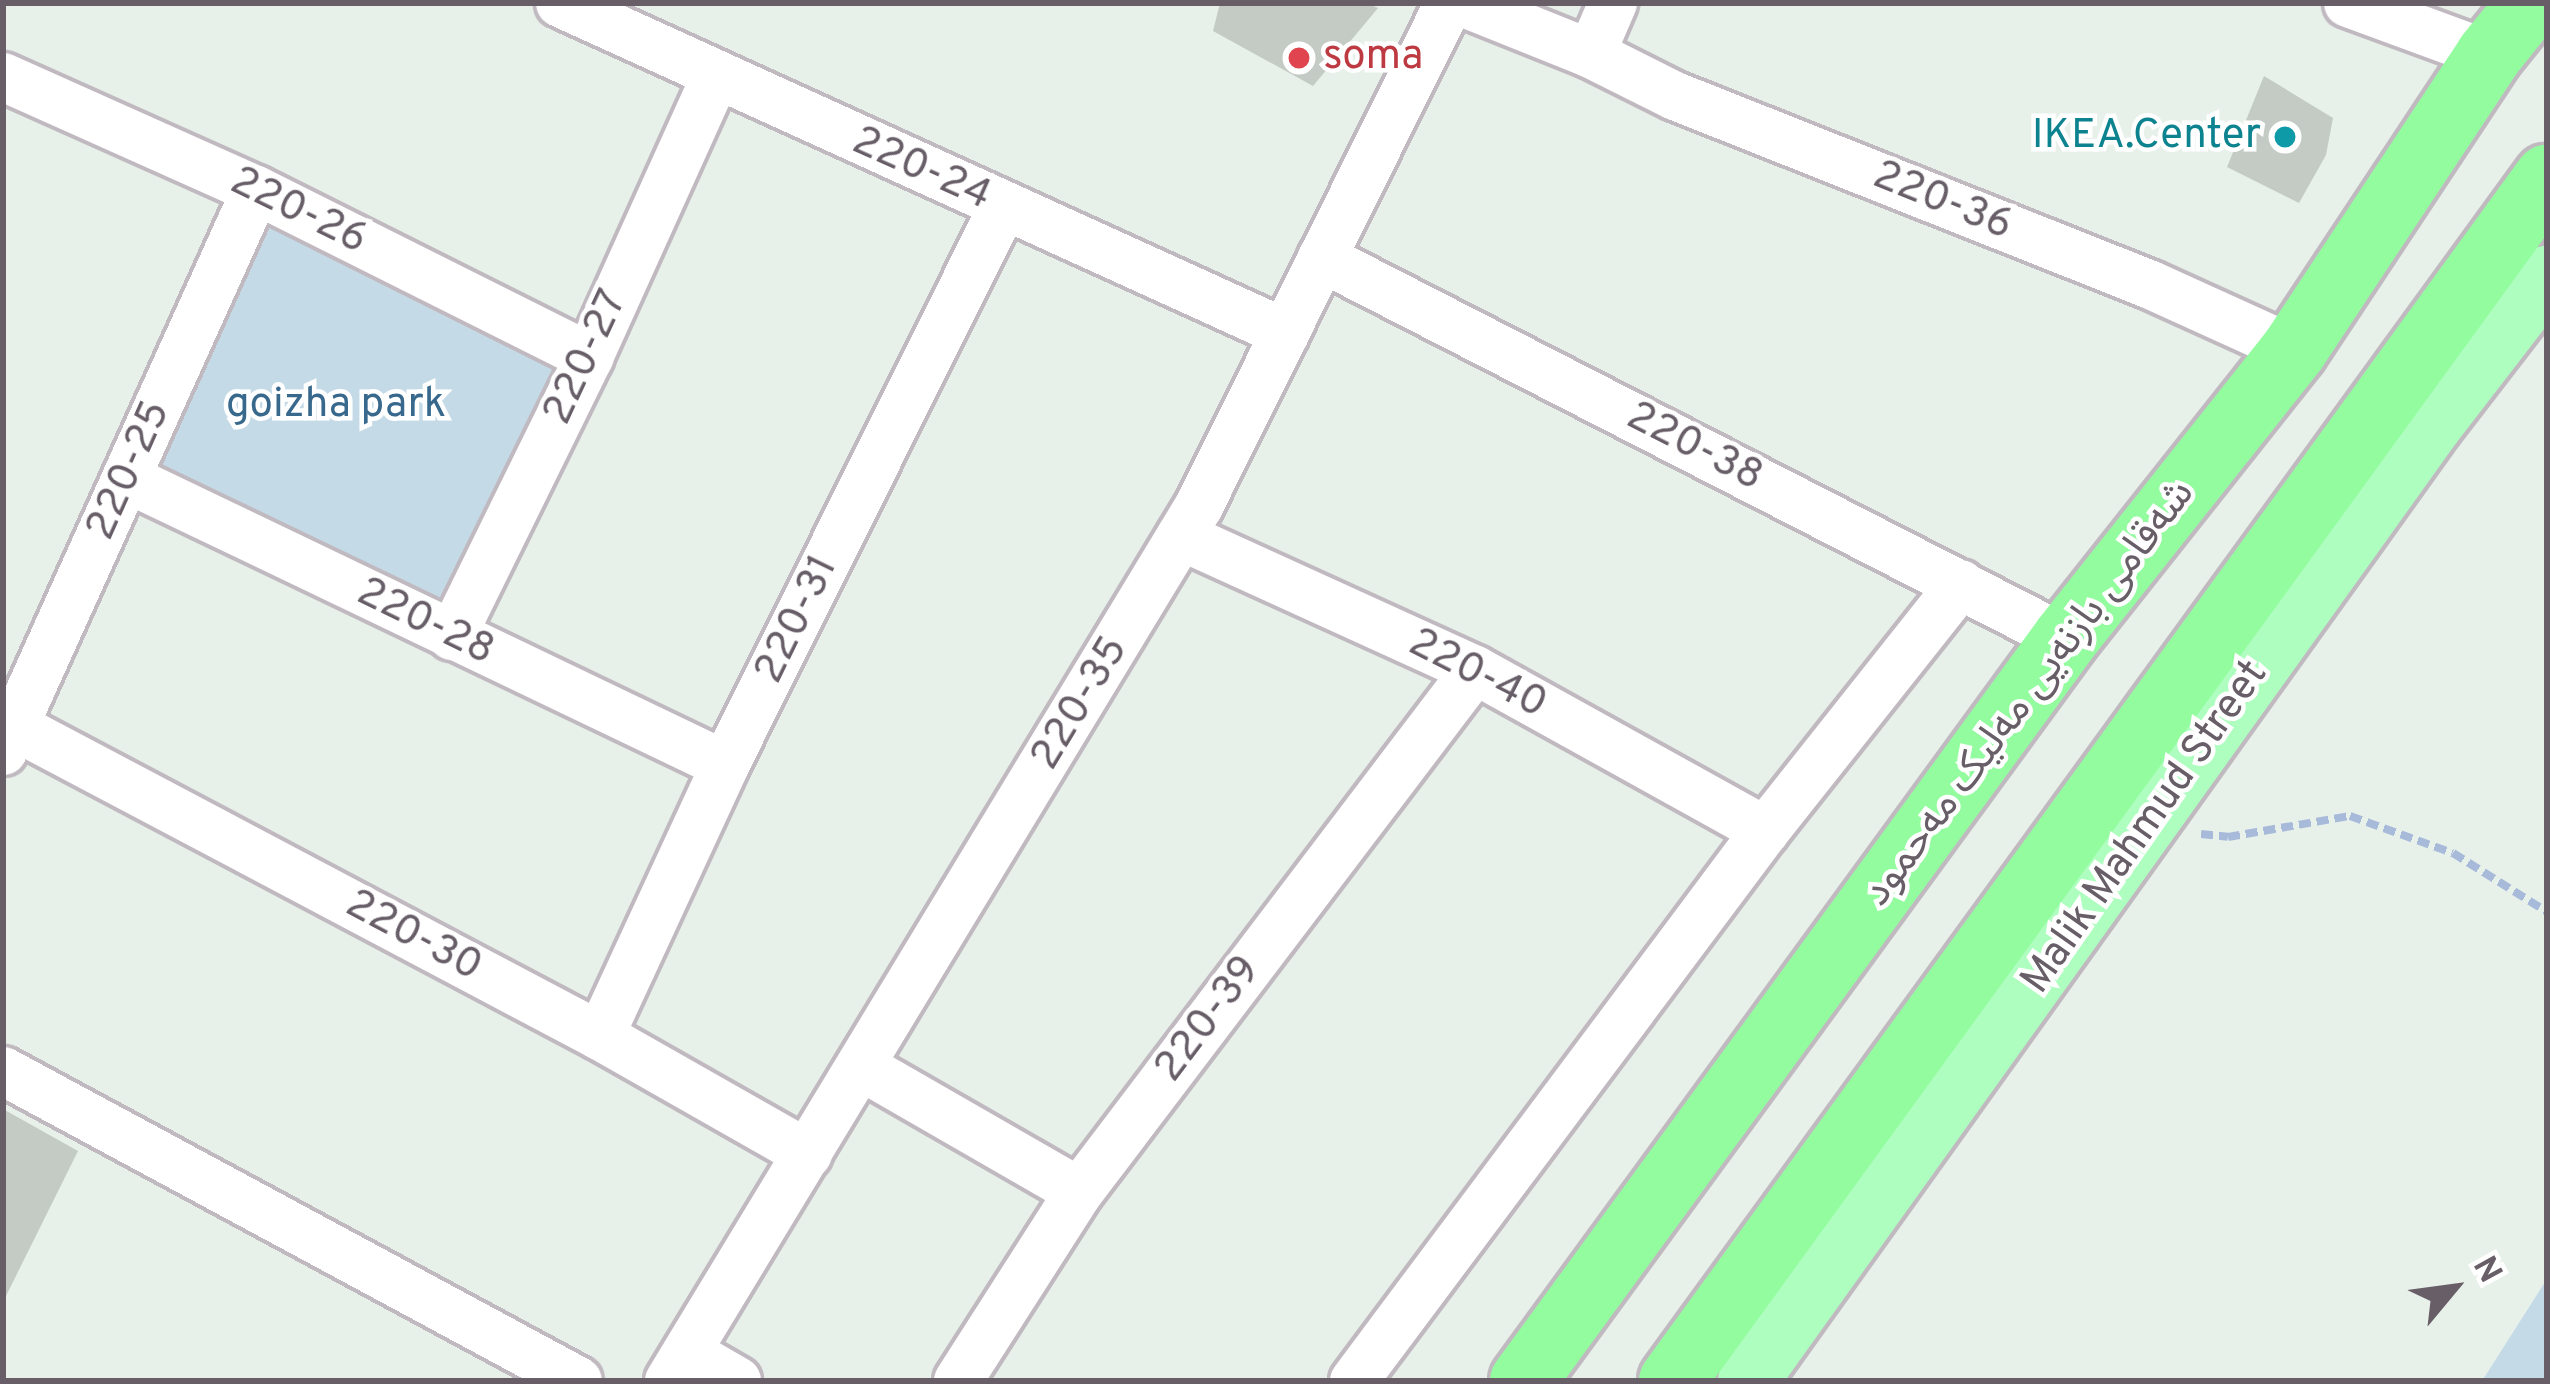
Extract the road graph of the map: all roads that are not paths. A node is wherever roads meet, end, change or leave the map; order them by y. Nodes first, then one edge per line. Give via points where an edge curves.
1 (560, 3) edge
2 (1449, 3) edge
3 (1464, 3) edge
4 (1613, 3) edge
5 (2348, 3) edge
6 (2531, 3) edge
7 (2421, 15) edge
8 (1591, 54) junction
9 (2489, 55) junction
10 (3, 77) edge
11 (716, 78) junction
12 (2547, 178) edge
13 (256, 190) junction
14 (1003, 207) junction
15 (1322, 257) junction
16 (2547, 276) edge
17 (1285, 333) junction
18 (2294, 350) junction
19 (589, 357) junction
20 (126, 478) junction
21 (1181, 536) junction
22 (1961, 584) junction
23 (452, 636) junction
24 (2065, 639) junction
25 (1474, 670) junction
26 (9, 739) edge
27 (725, 765) junction
28 (1765, 831) junction
29 (599, 1036) junction
30 (862, 1067) junction
31 (3, 1072) edge
32 (808, 1154) junction
33 (1079, 1192) junction
34 (678, 1366) edge
35 (578, 1381) edge
36 (737, 1381) edge
37 (958, 1381) edge
38 (1354, 1381) edge
39 (1523, 1381) edge
40 (1672, 1381) edge
41 (1748, 1381) edge

1 - 11 street, 220-24
2 - 15 street, 220-35
3 - 8 street, 220-36
4 - 8 street
5 - 7 street
6 - 9 highway, شەقامی بازنەیی مەلیک مەحمود
7 - 9 street
8 - 18 street, 220-36 via 1675,96 2152,285
9 - 18 highway, شەقامی بازنەیی مەلیک مەحمود
10 - 13 street, 220-26
11 - 14 street, 220-24
11 - 19 street, 220-27
12 - 40 highway
13 - 19 street, 220-26
13 - 20 street, 220-25
14 - 17 street, 220-24
14 - 27 street, 220-31
15 - 17 street, 220-35
15 - 22 street, 220-38
16 - 41 main road, Malik Mahmud Street
17 - 21 street, 220-35
18 - 24 highway, شەقامی بازنەیی مەلیک مەحمود
19 - 23 street, 220-27
20 - 23 street, 220-28
20 - 26 street, 220-25
21 - 25 street, 220-40
21 - 30 street, 220-35
22 - 24 street, 220-38
22 - 28 street
23 - 27 street, 220-28
24 - 39 highway, شەقامی بازنەیی مەلیک مەحمود
25 - 28 street, 220-40
25 - 33 street, 220-39
26 - 29 street, 220-30
27 - 29 street, 220-31
28 - 38 street
29 - 32 street, 220-30
30 - 32 street, 220-35
30 - 33 street
31 - 35 street
32 - 34 street, 220-35
33 - 37 street, 220-39
34 - 36 street

